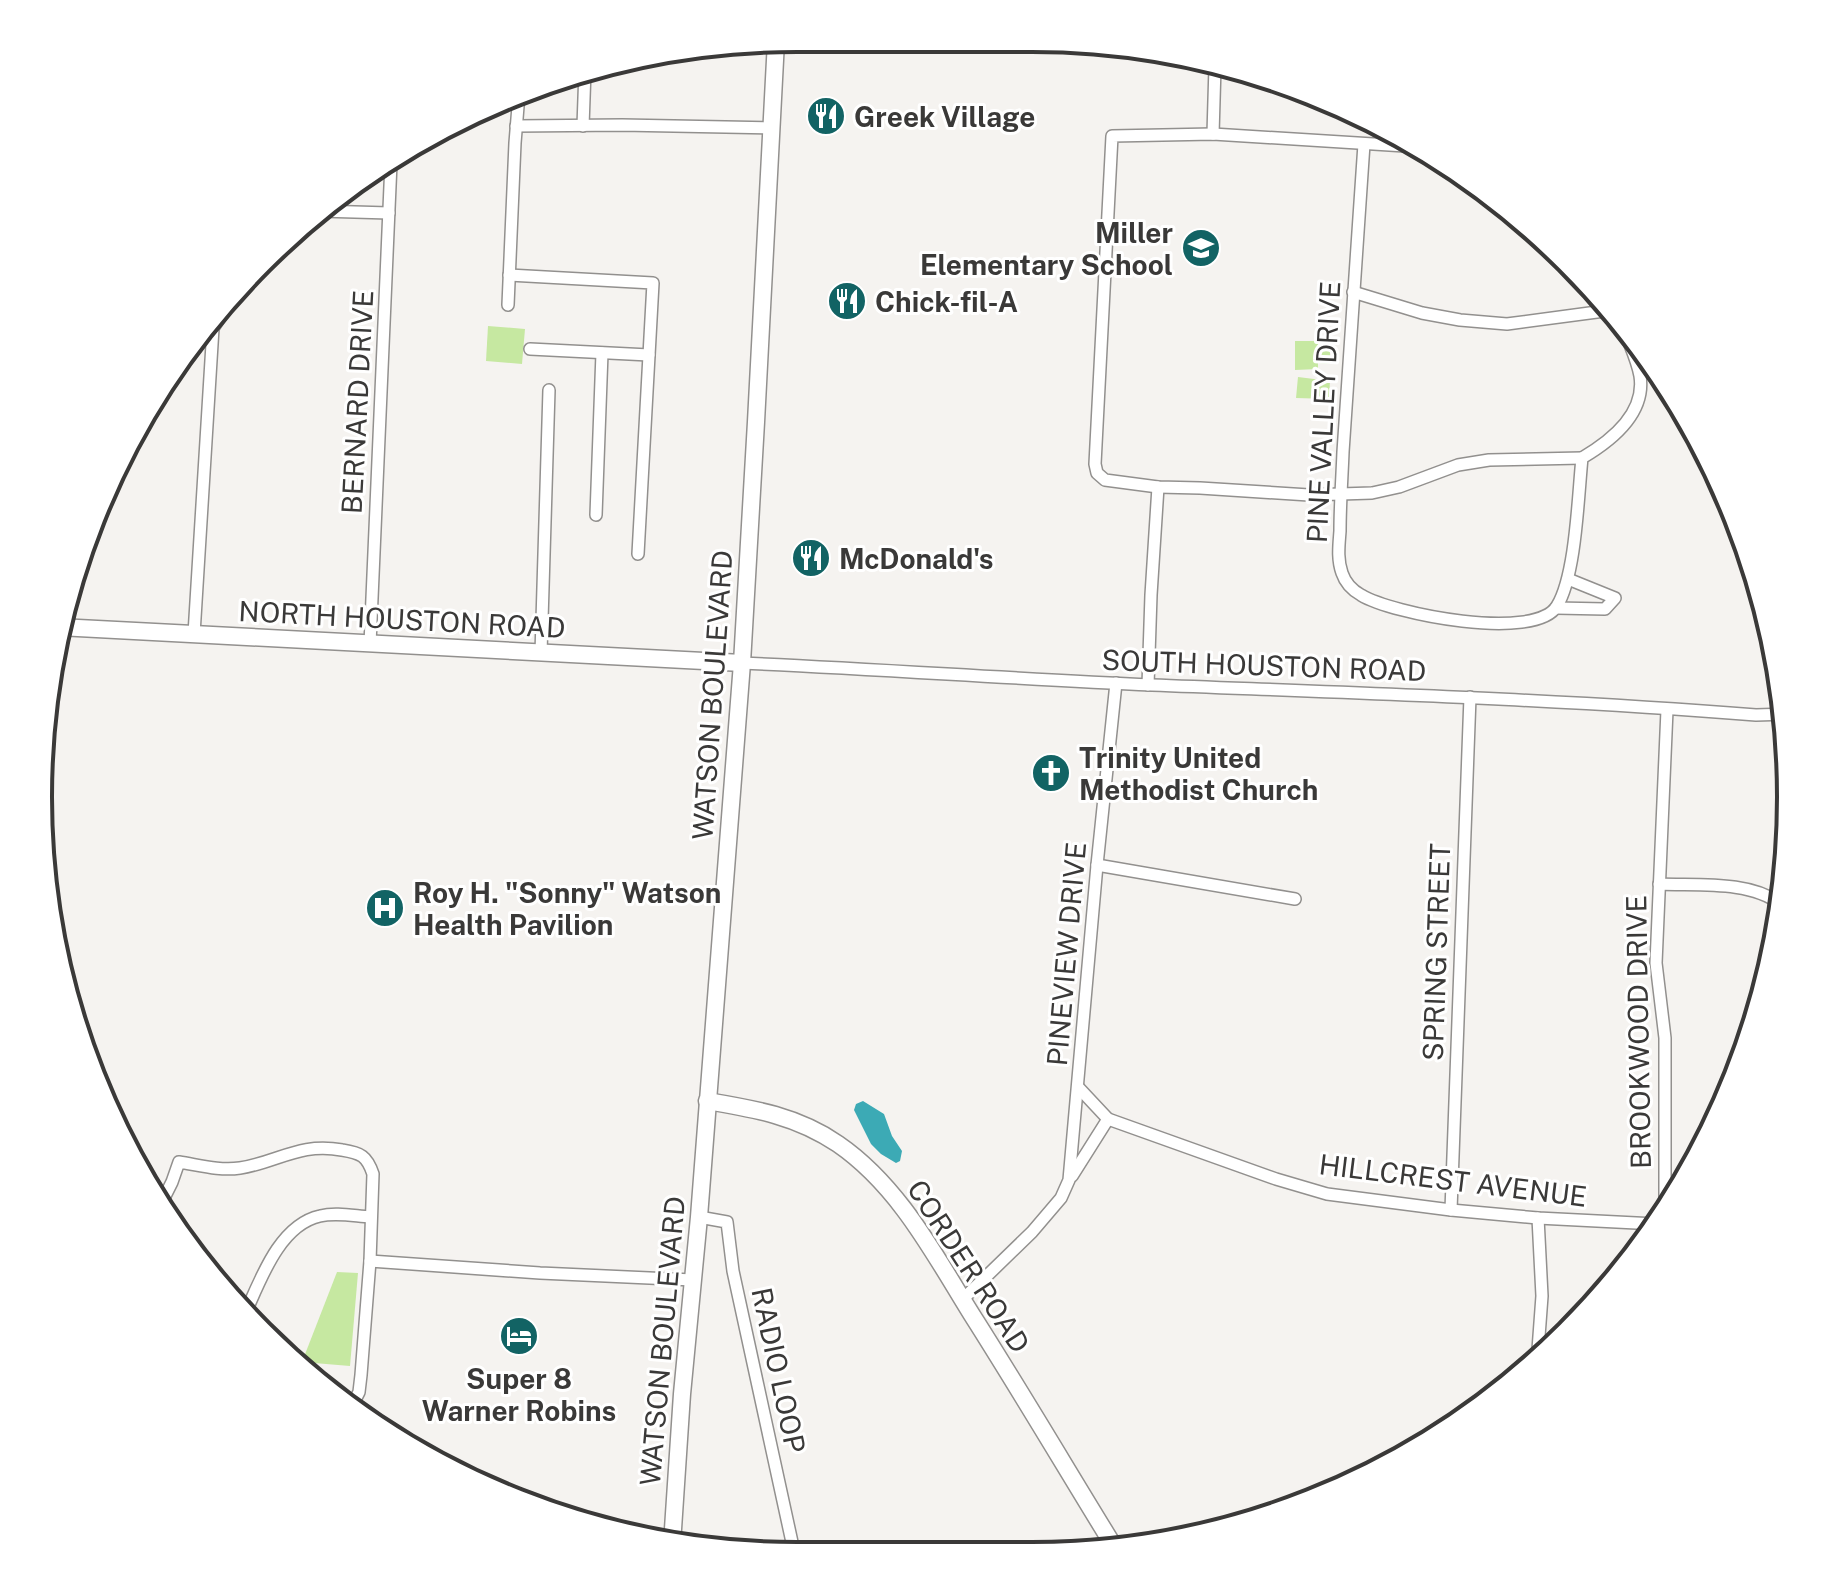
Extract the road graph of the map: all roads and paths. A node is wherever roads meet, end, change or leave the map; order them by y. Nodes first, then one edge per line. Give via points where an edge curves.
1 (775, 53) edge
2 (1215, 75) edge
3 (585, 83) edge
4 (518, 107) edge
5 (516, 126) junction
6 (583, 126) junction
7 (771, 128) junction
8 (1213, 134) junction
9 (1364, 144) junction
10 (1393, 146) edge
11 (391, 173) edge
12 (336, 211) edge
13 (389, 213) junction
14 (509, 275) junction
15 (1353, 292) junction
16 (508, 305) dead end
17 (1597, 312) edge
18 (213, 335) edge
19 (530, 349) dead end
20 (602, 353) junction
21 (649, 355) junction
22 (1633, 358) edge
23 (549, 390) dead end
24 (1582, 458) junction
25 (1158, 487) junction
26 (1341, 495) junction
27 (596, 515) dead end
28 (638, 554) dead end
29 (1568, 579) junction
30 (1556, 608) junction
31 (72, 628) edge
32 (194, 634) junction
33 (370, 644) junction
34 (541, 653) junction
35 (742, 663) junction
36 (1116, 683) junction
37 (1148, 685) junction
38 (1470, 697) junction
39 (1667, 710) junction
40 (1772, 714) edge
41 (1097, 865) junction
42 (1659, 884) junction
43 (1770, 898) edge
44 (1295, 899) dead end
45 (1078, 1087) junction
46 (707, 1101) junction
47 (1108, 1119) junction
48 (1069, 1180) junction
49 (1665, 1189) edge
50 (167, 1193) edge
51 (1451, 1210) junction
52 (370, 1217) junction
53 (699, 1217) junction
54 (1538, 1218) junction
55 (1642, 1223) edge
56 (370, 1261) junction
57 (693, 1280) junction
58 (963, 1299) junction
59 (250, 1303) edge
60 (1539, 1343) edge
61 (356, 1397) edge
62 (673, 1531) edge
63 (1109, 1538) edge
64 (792, 1542) edge

1 - 7 main road, WATSON BOULEVARD
2 - 8 street
3 - 6 street
4 - 5 street
5 - 6 street
5 - 14 street
6 - 7 street
7 - 35 main road, WATSON BOULEVARD
8 - 9 street
8 - 25 street via 1112,136 1095,464 1105,480
9 - 10 street
9 - 15 street, PINE VALLEY DRIVE
11 - 13 street, BERNARD DRIVE
12 - 13 street
13 - 33 street, BERNARD DRIVE
14 - 16 street
14 - 21 street via 653,283
15 - 17 street via 1422,313 1507,324
15 - 26 street, PINE VALLEY DRIVE
18 - 32 street
19 - 20 street
20 - 21 street
20 - 27 street
21 - 28 street
22 - 24 street via 1639,400 1626,423
23 - 34 street
24 - 26 street via 1489,460 1458,465 1399,487
24 - 29 street
25 - 26 street
25 - 37 street
26 - 30 street, PINE VALLEY DRIVE via 1339,561 1351,589 1363,597 1397,610 1485,625 1539,619
29 - 30 street
29 - 30 street via 1615,598 1605,609
31 - 32 main road, NORTH HOUSTON ROAD
32 - 33 main road, NORTH HOUSTON ROAD
33 - 34 main road, NORTH HOUSTON ROAD
34 - 35 main road, NORTH HOUSTON ROAD
35 - 36 street, SOUTH HOUSTON ROAD
35 - 46 main road, WATSON BOULEVARD
36 - 37 street, SOUTH HOUSTON ROAD
36 - 41 street, PINEVIEW DRIVE
37 - 38 street, SOUTH HOUSTON ROAD
38 - 39 street, SOUTH HOUSTON ROAD
38 - 51 street, SPRING STREET
39 - 40 street, SOUTH HOUSTON ROAD
39 - 42 street, BROOKWOOD DRIVE
41 - 44 street
41 - 45 street, PINEVIEW DRIVE
42 - 43 street via 1720,885
42 - 49 street, BROOKWOOD DRIVE via 1656,963 1665,1038
45 - 47 street, HILLCREST AVENUE
45 - 48 street, PINEVIEW DRIVE
46 - 53 main road, WATSON BOULEVARD
46 - 58 main road, CORDER ROAD via 787,1118 860,1160 894,1195
47 - 48 street
47 - 51 street, HILLCREST AVENUE via 1327,1194
48 - 58 street via 1032,1232
50 - 52 street via 179,1162 225,1169 330,1147 362,1155 369,1162
51 - 54 street, HILLCREST AVENUE
52 - 56 street
52 - 59 street via 319,1216 303,1223 276,1250
53 - 57 main road, WATSON BOULEVARD
53 - 64 street, RADIO LOOP via 727,1222
54 - 55 street, HILLCREST AVENUE
54 - 60 street
56 - 57 street
56 - 61 street
57 - 62 main road, WATSON BOULEVARD
58 - 63 main road, CORDER ROAD

